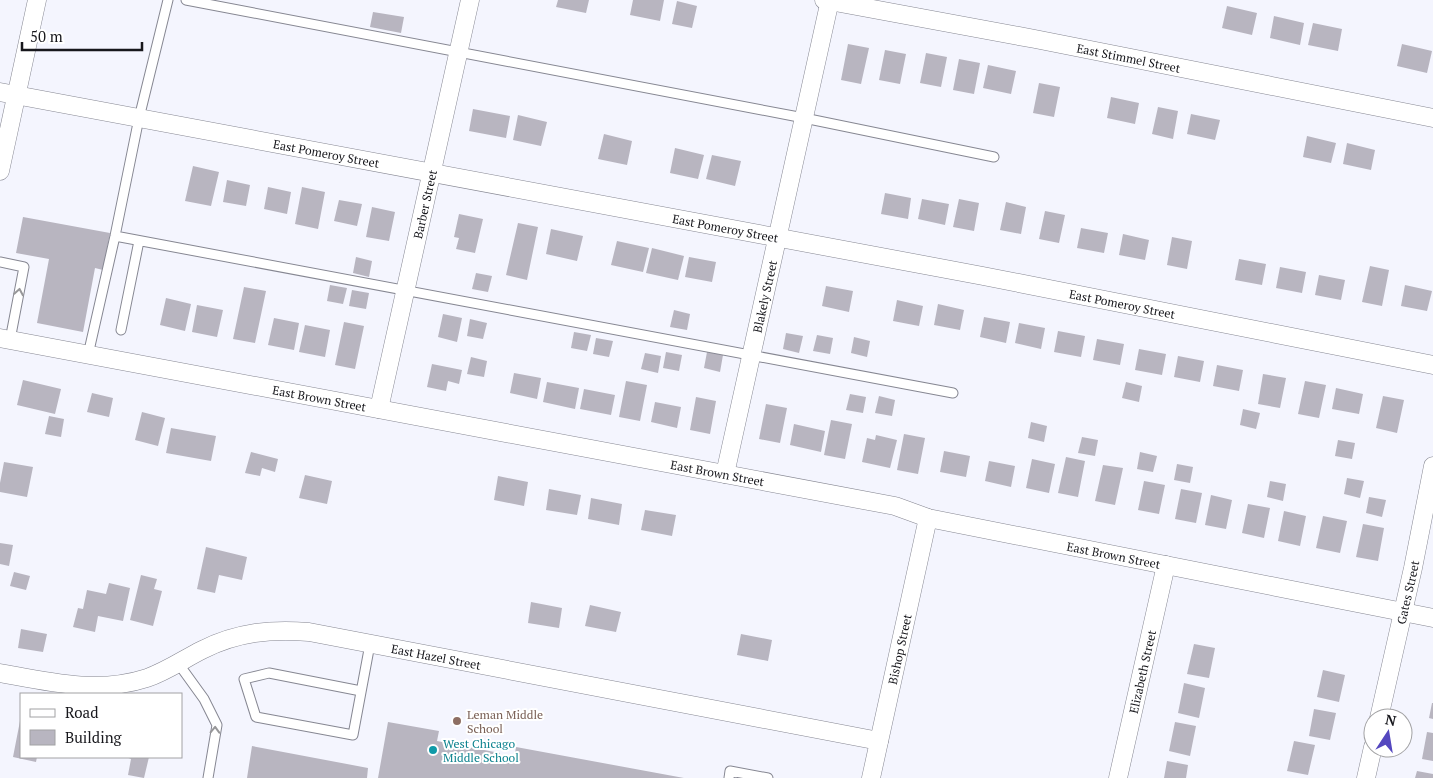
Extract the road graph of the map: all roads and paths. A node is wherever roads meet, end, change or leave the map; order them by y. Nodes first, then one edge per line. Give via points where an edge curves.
1 (37, 0) edge
2 (168, 0) edge
3 (186, 0) edge
4 (470, 0) edge
5 (828, 0) edge
6 (459, 52) junction
7 (8, 93) edge
8 (138, 118) junction
9 (804, 118) junction
10 (1433, 118) edge
11 (994, 157) dead end
12 (0, 171) edge
13 (432, 173) junction
14 (115, 236) junction
15 (778, 238) junction
16 (139, 241) junction
17 (0, 262) edge
18 (406, 291) junction
19 (121, 330) dead end
20 (5, 339) edge
21 (88, 355) junction
22 (751, 356) junction
23 (1433, 365) edge
24 (953, 393) dead end
25 (380, 409) junction
26 (1433, 466) edge
27 (725, 474) junction
28 (928, 518) junction
29 (1166, 565) junction
30 (1403, 612) junction
31 (1433, 618) edge
32 (370, 644) junction
33 (178, 663) junction
34 (0, 674) edge
35 (361, 691) junction
36 (1381, 708) edge
37 (879, 740) junction
38 (1371, 758) edge
39 (208, 778) edge
40 (729, 778) edge
41 (768, 778) edge
42 (871, 778) edge
43 (1118, 778) edge
44 (1366, 778) edge

1 - 7 street
2 - 8 lane
3 - 6 lane
4 - 6 street, Barber Street
5 - 9 street, Blakely Street
5 - 10 street, East Stimmel Street
6 - 9 lane
6 - 13 street, Barber Street
7 - 8 street, East Pomeroy Street
7 - 12 street
8 - 13 street, East Pomeroy Street
8 - 14 lane
9 - 11 lane
9 - 15 street, Blakely Street
13 - 15 street, East Pomeroy Street
13 - 18 street, Barber Street
14 - 16 lane
14 - 21 lane
15 - 22 street, Blakely Street
15 - 23 street, East Pomeroy Street
16 - 18 lane
16 - 19 lane
20 -> 17 lane via 24,267
18 - 22 lane
18 - 25 street, Barber Street
20 - 21 street, East Brown Street
21 - 25 street, East Brown Street
22 - 24 lane
22 - 27 street, Blakely Street
25 - 27 street, East Brown Street
26 - 30 street, Gates Street
27 - 28 street, East Brown Street via 895,506
28 - 29 street, East Brown Street
28 - 37 street, Bishop Street
29 - 30 street, East Brown Street
29 - 43 street, Elizabeth Street
30 - 31 street, East Brown Street
30 - 36 street, Gates Street
32 - 33 street, East Hazel Street via 309,632 265,630 221,641
32 - 35 lane
32 - 37 street, East Hazel Street
33 - 34 street, East Hazel Street via 146,678 107,686 64,685
39 -> 33 lane via 217,725 204,699
35 - 35 lane via 353,735 256,717 244,679 269,673
37 - 42 street, Bishop Street
38 - 44 street
40 - 41 lane via 730,771

